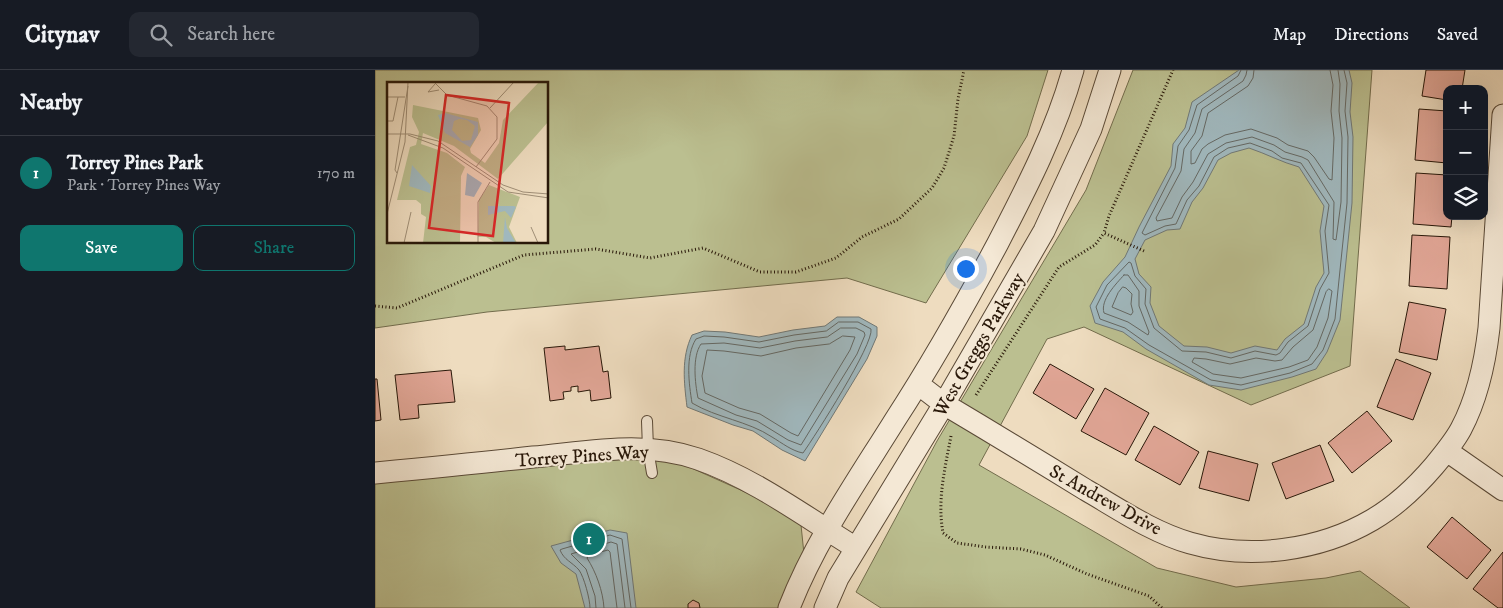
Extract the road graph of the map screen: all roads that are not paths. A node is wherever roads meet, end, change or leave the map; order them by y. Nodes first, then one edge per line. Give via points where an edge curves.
1 (1073, 70) edge
2 (1110, 70) edge
3 (1503, 115) edge
4 (918, 384) junction
5 (944, 404) junction
6 (647, 421) dead end
7 (648, 448) junction
8 (1447, 451) junction
9 (375, 473) edge
10 (652, 473) dead end
11 (1503, 490) edge
12 (826, 530) junction
13 (856, 548) junction
14 (789, 608) edge
15 (825, 608) edge

1 - 4 street, West Greggs Parkway via 1064,104 1031,181
2 - 5 street, West Greggs Parkway via 1091,129 1043,231
3 - 8 street, St Andrew Drive via 1485,359 1480,382 1461,429
4 - 5 street, St Andrew Drive
4 - 12 street, West Greggs Parkway
5 - 8 street, St Andrew Drive via 1146,526 1189,543 1230,551 1273,551 1333,538 1372,520 1403,498
5 - 13 street, West Greggs Parkway
6 - 7 lane
7 - 9 street, Torrey Pines Way
7 - 10 lane
7 - 12 street, Torrey Pines Way via 697,459 740,477
8 - 11 street
12 - 13 street, Torrey Pines Way
12 - 14 street, West Greggs Parkway
13 - 15 street, West Greggs Parkway

